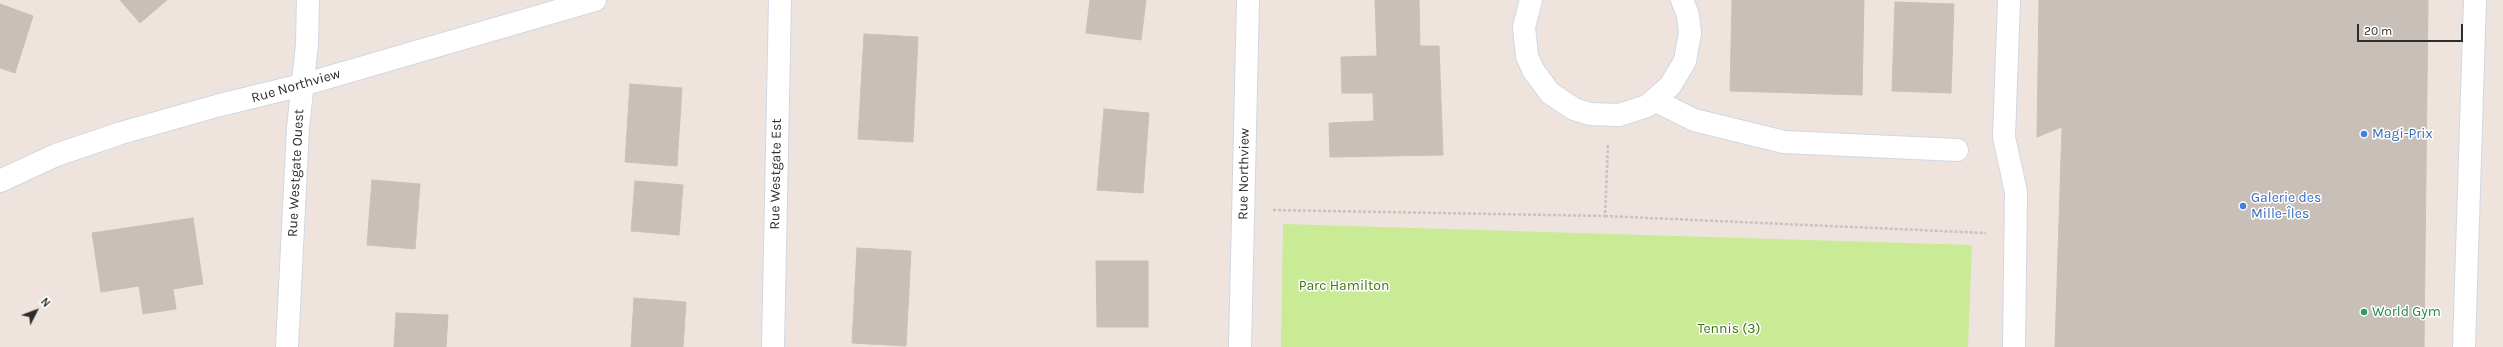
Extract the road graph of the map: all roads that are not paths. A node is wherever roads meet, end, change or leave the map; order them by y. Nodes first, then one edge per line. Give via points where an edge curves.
1 (308, 0) edge
2 (595, 0) edge
3 (780, 0) edge
4 (1248, 0) edge
5 (1530, 0) edge
6 (1682, 0) edge
7 (2009, 0) edge
8 (2475, 0) edge
9 (302, 85) junction
10 (1654, 100) junction
11 (1957, 150) dead end
12 (0, 181) edge
13 (287, 347) edge
14 (773, 347) edge
15 (1240, 347) edge
16 (2014, 347) edge
17 (2464, 347) edge

1 - 9 street, Rue Westgate Ouest
2 - 9 street, Rue Northview
3 - 14 street, Rue Westgate Est
4 - 15 street, Rue Northview
5 - 10 street via 1524,27 1527,56 1533,70 1550,93 1574,109 1590,114 1619,115 1647,106
6 - 10 street via 1688,15 1690,33 1685,61 1670,86
7 - 16 street via 2004,137 2016,192
8 - 17 street
9 - 12 street, Rue Northview via 120,133 56,155
9 - 13 street, Rue Westgate Ouest
10 - 11 street via 1694,120 1784,142

